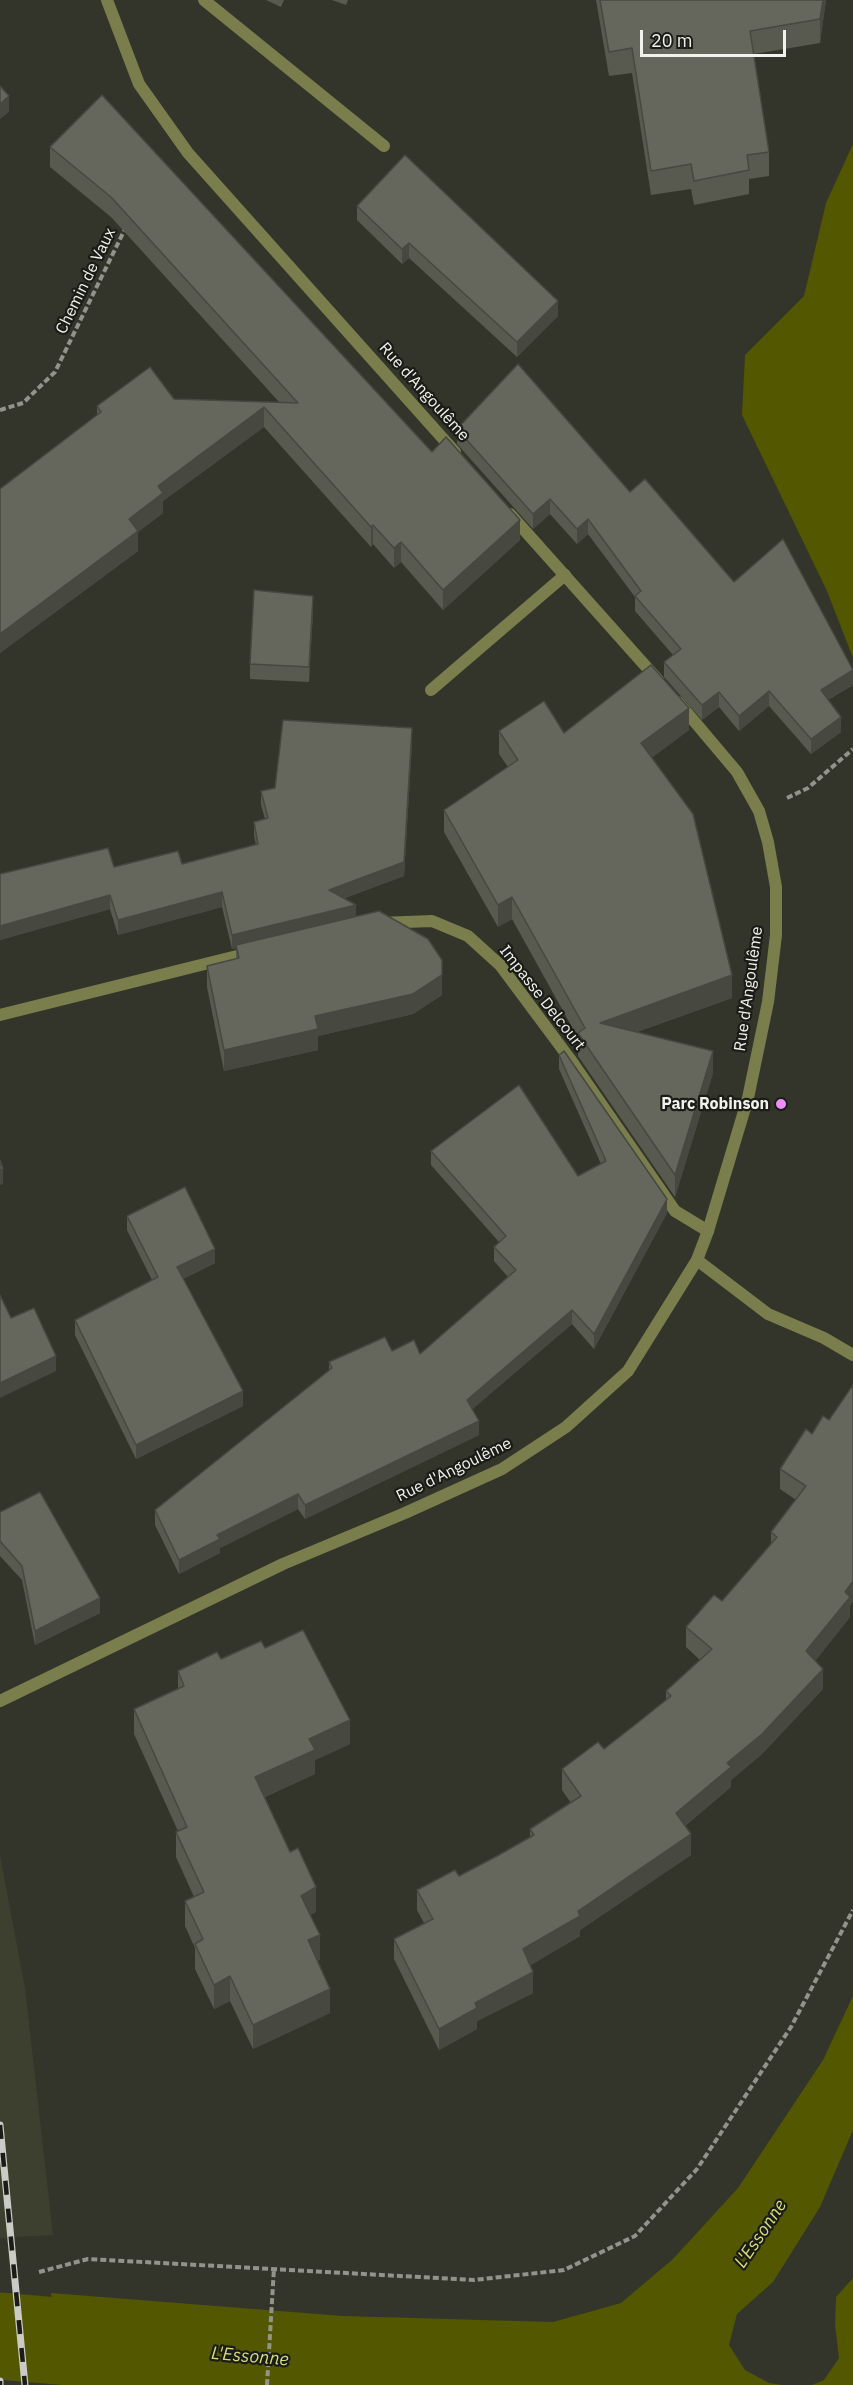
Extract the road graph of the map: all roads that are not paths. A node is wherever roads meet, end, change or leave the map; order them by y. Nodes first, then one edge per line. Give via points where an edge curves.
1 (107, 0) edge
2 (204, 0) edge
3 (384, 146) dead end
4 (463, 461) edge
5 (502, 505) edge
6 (565, 575) junction
7 (431, 690) dead end
8 (367, 925) edge
9 (264, 949) edge
10 (0, 1015) edge
11 (708, 1231) junction
12 (697, 1260) junction
13 (853, 1355) edge
14 (0, 1701) edge

1 - 4 street, Rue d'Angoulême via 139,84 188,153
2 - 3 street
5 - 6 street, Rue d'Angoulême
6 - 7 street
6 - 11 street, Rue d'Angoulême via 737,772 759,811 768,842 776,887 768,1002 748,1098
8 - 11 street, Impasse Delcourt via 432,921 468,936 500,965 675,1210
9 - 10 street
11 - 12 street, Rue d'Angoulême
12 - 13 street via 768,1314
12 - 14 street, Rue d'Angoulême via 628,1371 566,1427 502,1469 283,1564

